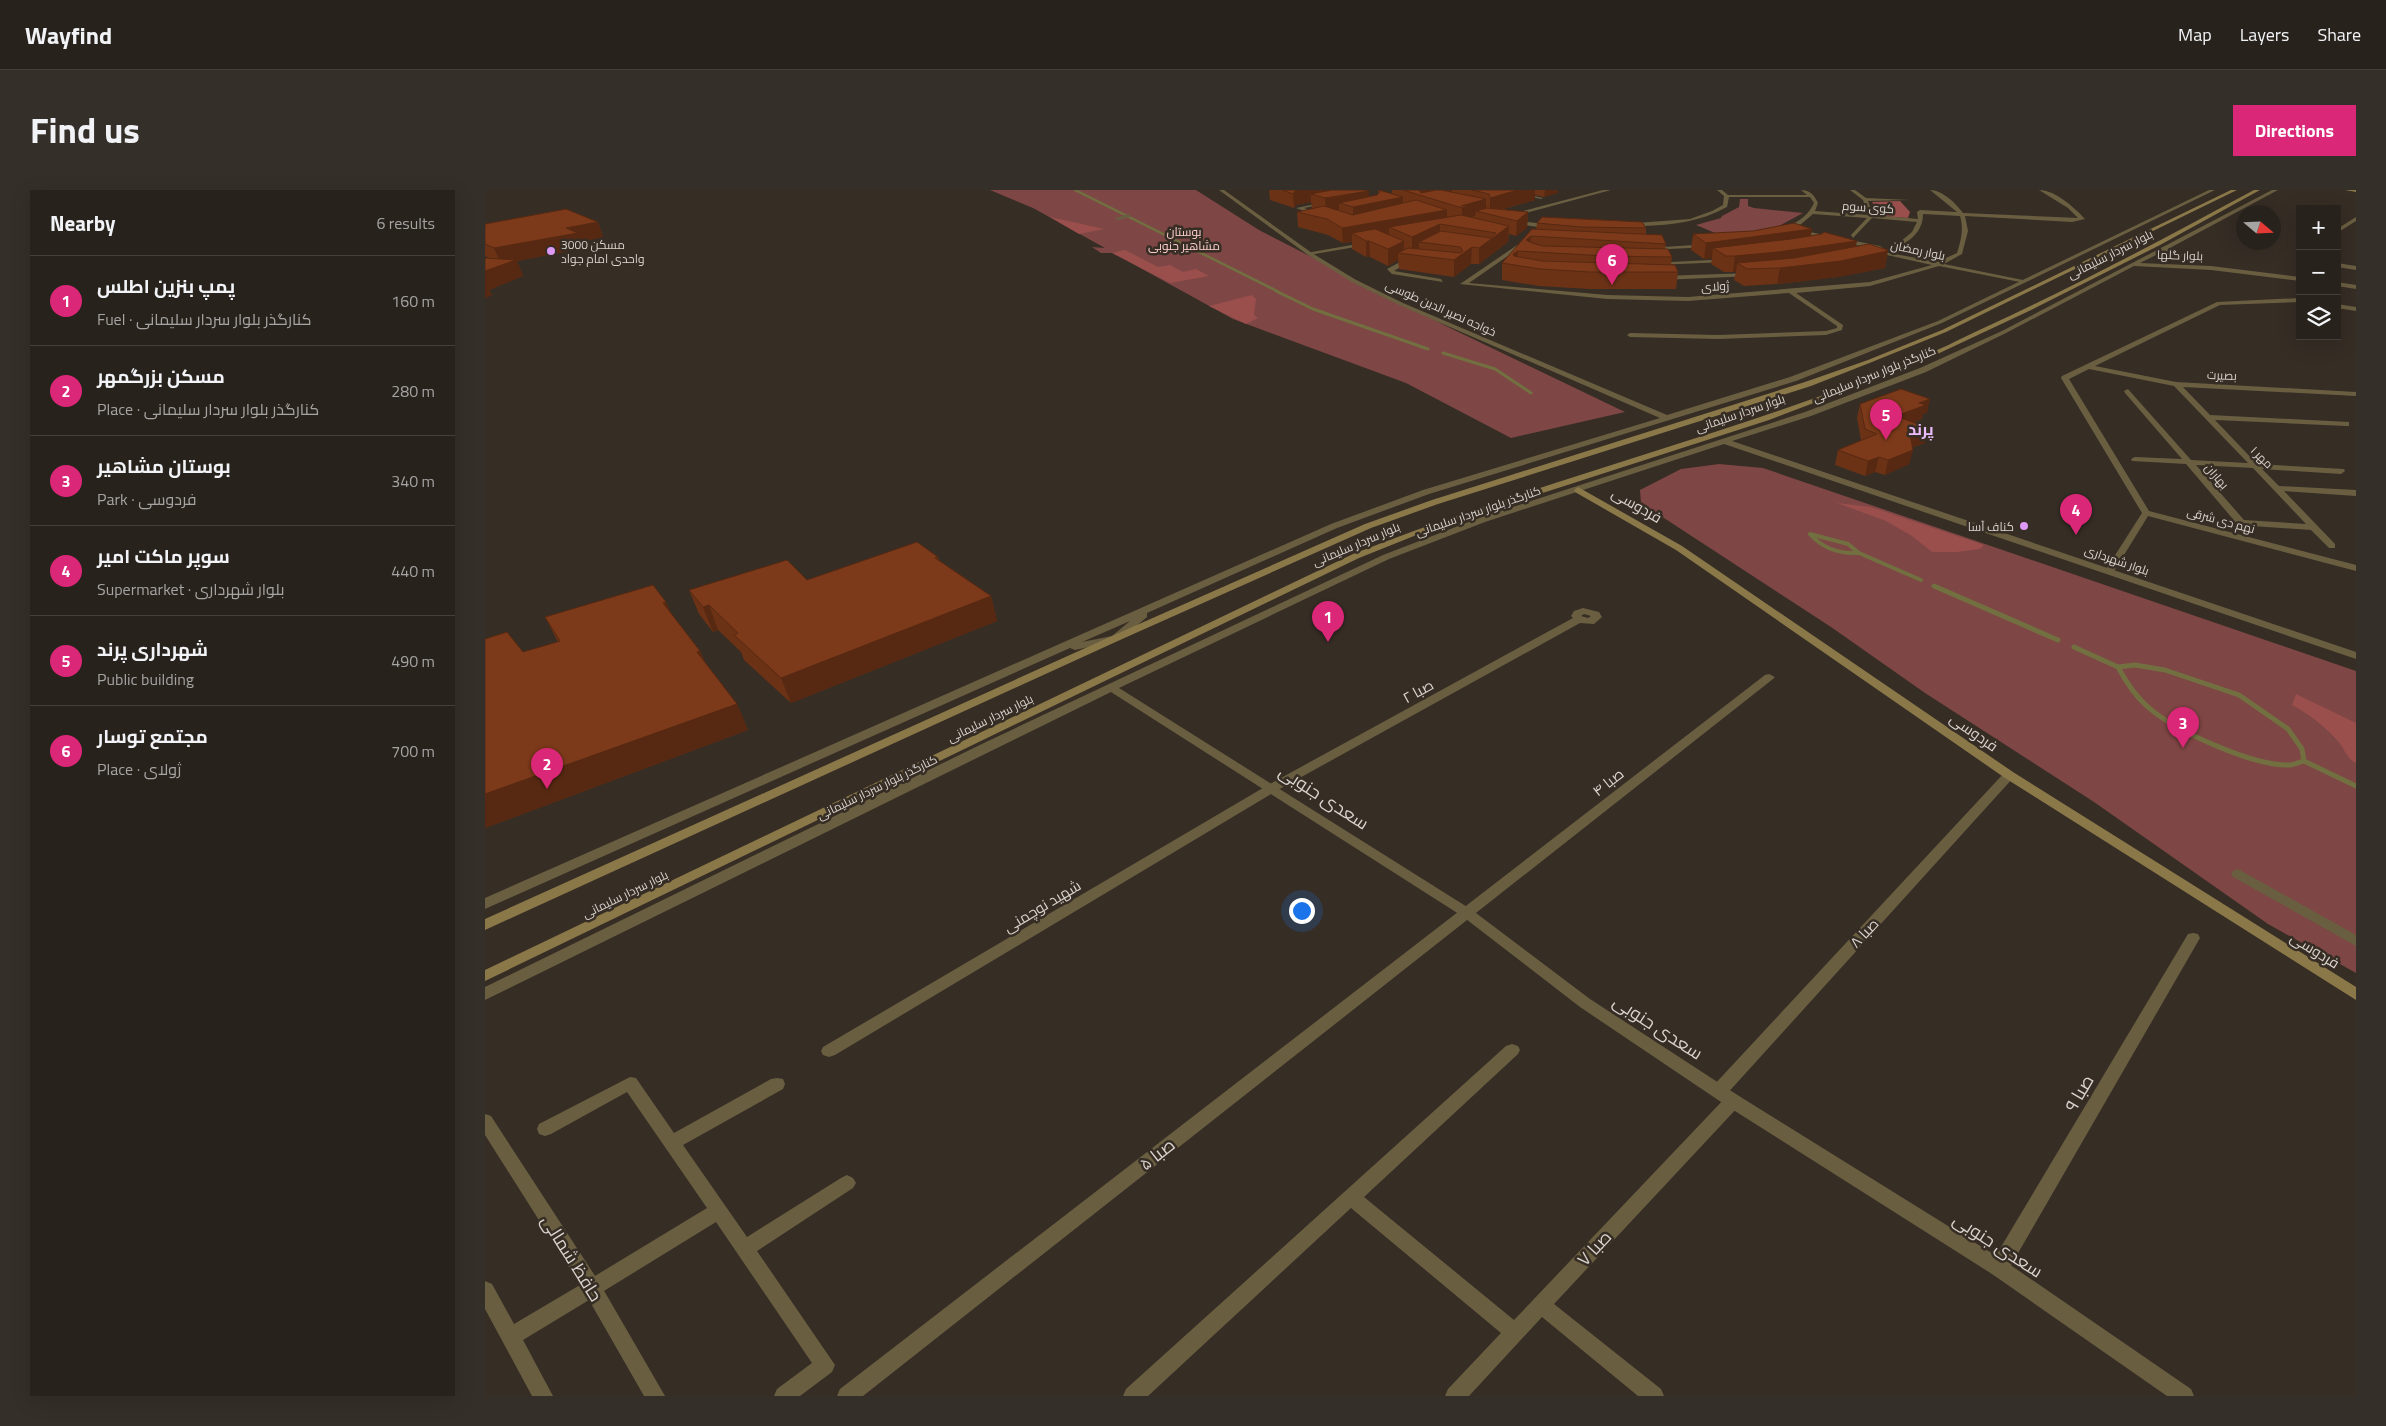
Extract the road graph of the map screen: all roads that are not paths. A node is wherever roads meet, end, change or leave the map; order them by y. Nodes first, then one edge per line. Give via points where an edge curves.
1 (1221, 190) edge
2 (1501, 190) edge
3 (1590, 190) edge
4 (1609, 190) edge
5 (1719, 190) edge
6 (1803, 190) edge
7 (1852, 190) edge
8 (1932, 190) edge
9 (2041, 190) edge
10 (2213, 190) edge
11 (2235, 190) edge
12 (2258, 190) edge
13 (2276, 190) edge
14 (2347, 190) edge
15 (2356, 191) edge
16 (1901, 195) dead end
17 (1508, 196) dead end
18 (1727, 196) junction
19 (1812, 196) junction
20 (1501, 198) dead end
21 (1541, 198) dead end
22 (1558, 199) junction
23 (1865, 200) junction
24 (1908, 200) junction
25 (1333, 201) edge
26 (1568, 201) junction
27 (2203, 205) junction
28 (2221, 209) junction
29 (1504, 212) edge
30 (1813, 212) junction
31 (1920, 212) junction
32 (2191, 212) junction
33 (2211, 214) junction
34 (1129, 216) dead end
35 (1964, 216) junction
36 (1871, 217) junction
37 (1118, 218) dead end
38 (1499, 218) edge
39 (2356, 219) edge
40 (1308, 220) edge
41 (1921, 221) junction
42 (1520, 223) edge
43 (1621, 223) edge
44 (1636, 224) junction
45 (1561, 228) edge
46 (2341, 228) edge
47 (1782, 229) junction
48 (1642, 232) edge
49 (1771, 233) edge
50 (1853, 236) dead end
51 (2114, 238) junction
52 (1369, 239) edge
53 (1518, 240) edge
54 (1647, 240) edge
55 (1377, 241) edge
56 (1526, 241) junction
57 (2128, 241) junction
58 (1535, 242) edge
59 (1903, 242) dead end
60 (1713, 244) edge
61 (1644, 248) edge
62 (1653, 248) junction
63 (1673, 248) junction
64 (2164, 249) junction
65 (1307, 252) junction
66 (1403, 253) edge
67 (1420, 253) edge
68 (1735, 259) edge
69 (1411, 260) junction
70 (1944, 261) junction
71 (1645, 263) edge
72 (1689, 263) junction
73 (1938, 264) junction
74 (2133, 265) junction
75 (2341, 266) edge
76 (2356, 268) edge
77 (2226, 269) junction
78 (1759, 274) edge
79 (1657, 278) edge
80 (2296, 278) edge
81 (1441, 281) edge
82 (2026, 281) junction
83 (2341, 285) edge
84 (2081, 287) junction
85 (2356, 287) edge
86 (1790, 292) junction
87 (2296, 300) edge
88 (2341, 307) edge
89 (2356, 309) edge
90 (1630, 335) dead end
91 (1851, 359) junction
92 (2089, 367) junction
93 (1836, 375) junction
94 (1793, 379) junction
95 (2176, 384) junction
96 (2128, 391) dead end
97 (2356, 394) edge
98 (2206, 417) junction
99 (1667, 418) junction
100 (2346, 424) dead end
101 (1727, 442) junction
102 (1662, 452) junction
103 (2135, 459) dead end
104 (2187, 462) junction
105 (2255, 468) junction
106 (1644, 469) junction
107 (2341, 471) dead end
108 (2277, 488) junction
109 (1578, 490) junction
110 (2355, 494) edge
111 (2146, 513) junction
112 (2312, 527) junction
113 (2332, 546) dead end
114 (2356, 568) edge
115 (2110, 571) junction
116 (1152, 606) junction
117 (1579, 619) dead end
118 (1116, 638) junction
119 (1047, 654) junction
120 (2356, 656) edge
121 (1769, 677) dead end
122 (1112, 688) junction
123 (2009, 776) junction
124 (1272, 788) junction
125 (2238, 874) dead end
126 (485, 904) edge
127 (1467, 913) junction
128 (485, 925) edge
129 (2193, 938) dead end
130 (2356, 941) edge
131 (485, 976) edge
132 (485, 994) edge
133 (2356, 994) edge
134 (1512, 1050) dead end
135 (829, 1051) dead end
136 (777, 1084) dead end
137 (1726, 1096) junction
138 (485, 1121) edge
139 (545, 1129) dead end
140 (672, 1143) junction
141 (847, 1184) dead end
142 (1351, 1197) junction
143 (718, 1211) junction
144 (744, 1249) junction
145 (1999, 1268) junction
146 (592, 1288) junction
147 (485, 1290) edge
148 (1541, 1305) junction
149 (1515, 1333) junction
150 (511, 1336) junction
151 (543, 1396) edge
152 (655, 1396) edge
153 (784, 1396) edge
154 (847, 1396) edge
155 (1133, 1396) edge
156 (1455, 1396) edge
157 (1654, 1396) edge
158 (2184, 1396) edge

1 - 65 street, خواجه نصیر الدین طوسی
2 - 21 street
3 - 22 street
4 - 26 street
5 - 18 street
6 - 19 street
7 - 23 street
8 - 35 street
9 - 35 street via 2070,207 2082,219
10 - 51 street, کنارگذر بلوار سردار سلیمانی
11 - 27 main road, بلوار سردار سلیمانی
12 - 28 main road, بلوار سردار سلیمانی
13 - 64 street, کنارگذر بلوار سردار سلیمانی
14 - 15 main road
16 - 24 street
17 - 20 street
18 - 19 street
18 - 44 street via 1725,206 1705,216
19 - 30 street via 1816,203
22 - 26 street
22 - 29 street
23 - 24 street
23 - 36 street
24 - 31 street
25 - 40 street via 1298,208 1325,217
26 - 38 street
27 - 28 main road
27 - 32 main road, بلوار سردار سلیمانی
28 - 33 main road, بلوار سردار سلیمانی
30 - 36 street, کوی سوم
30 - 47 street via 1803,221
31 - 35 street
31 - 41 street
32 - 33 main road
32 - 57 main road, بلوار سردار سلیمانی
33 - 84 main road, بلوار سردار سلیمانی
34 - 37 street
35 - 70 street, ژولای via 1966,236 1959,254
36 - 41 street, کوی سوم
36 - 50 street
39 - 46 street
41 - 59 street via 1915,234
42 - 45 street
43 - 44 street
44 - 48 street
47 - 49 street
47 - 70 street, بلوار رمضان
47 - 73 street, بلوار رمضان
51 - 57 main road
51 - 82 street, کنارگذر بلوار سردار سلیمانی
52 - 65 street
53 - 56 street
54 - 62 street
55 - 65 street
56 - 58 street
56 - 86 street, ژولای via 1463,284 1607,297 1688,298
57 - 93 main road, بلوار سردار سلیمانی via 1944,331
60 - 63 street
61 - 62 street
62 - 63 street
63 - 72 street
64 - 74 street, کنارگذر بلوار سردار سلیمانی
64 - 77 street, بلوار گلها via 2185,259
65 - 99 street, خواجه نصیر الدین طوسی via 1401,304
66 - 69 street
67 - 69 street
68 - 72 street
69 - 81 street via 1390,269
70 - 73 street, ژولای
70 - 82 street, بلوار رمضان
71 - 72 street
73 - 82 street, بلوار رمضان
73 - 86 street, ژولای via 1870,284
74 - 77 street, بلوار گلها
74 - 84 street, کنارگذر بلوار سردار سلیمانی via 2102,282
75 - 76 street
77 - 80 street, بلوار گلها
78 - 79 street
82 - 91 street, کنارگذر بلوار سردار سلیمانی
83 - 85 street
84 - 101 street, کنارگذر بلوار سردار سلیمانی via 1967,350 1923,370
84 - 102 main road, بلوار سردار سلیمانی via 1903,367
86 - 90 street via 1840,325 1840,330 1738,336
87 - 92 street via 2219,303
88 - 89 street
91 - 93 street
91 - 94 street, کنارگذر بلوار سردار سلیمانی
92 - 95 street, بصیرت
92 - 111 street via 2065,378
93 - 94 street
93 - 118 main road, بلوار سردار سلیمانی via 1368,526
94 - 99 street, کنارگذر بلوار سردار سلیمانی
95 - 97 street, بصیرت
95 - 98 street, مهر ۱
96 - 104 street, بهاران
98 - 100 street
98 - 105 street, مهر ۱
99 - 116 street, کنارگذر بلوار سردار سلیمانی via 1372,511
101 - 106 street, کنارگذر بلوار سردار سلیمانی
101 - 115 street, بلوار شهرداری
102 - 106 street
102 - 131 main road, بلوار سردار سلیمانی via 1431,526 1356,556
103 - 104 street
104 - 105 street
104 - 112 street, بهاران via 2241,523
105 - 107 street
105 - 108 street, مهر ۱
106 - 109 street, کنارگذر بلوار سردار سلیمانی
108 - 110 street
108 - 112 street, مهر ۱
109 - 122 street, کنارگذر بلوار سردار سلیمانی via 1482,520 1386,557
109 - 123 main road, فردوسی via 1679,548
111 - 114 street, نهم دی شرقی
111 - 115 street
112 - 113 street, مهر ۱
115 - 120 street, بلوار شهرداری
116 - 118 street
116 - 119 street, کنارگذر بلوار سردار سلیمانی
117 - 124 street, صبا ۲
118 - 119 street
118 - 128 main road, بلوار سردار سلیمانی
119 - 126 street, کنارگذر بلوار سردار سلیمانی
121 - 127 street, صبا ۴
122 - 124 street, سعدی جنوبی
122 - 132 street, کنارگذر بلوار سردار سلیمانی
123 - 133 main road, فردوسی
123 - 137 street, صبا ۸
124 - 127 street, سعدی جنوبی
124 - 135 street, شهید نوچمنی
125 - 130 street
127 - 137 street, سعدی جنوبی via 1585,1003
127 - 154 street, صبا ۵
129 - 145 street, صبا ۹
134 - 142 street
136 - 140 street
137 - 145 street, سعدی جنوبی
137 - 148 street, صبا ۷
138 - 146 street, حافظ شمالی
139 - 140 street via 630,1083
140 - 143 street
141 - 144 street
142 - 149 street
142 - 155 street
143 - 144 street
143 - 146 street
144 - 153 street via 825,1366
145 - 158 street, سعدی جنوبی
146 - 150 street
146 - 152 street, حافظ شمالی
147 - 150 street
148 - 149 street, صبا ۷
148 - 157 street
149 - 156 street, صبا ۷
150 - 151 street

